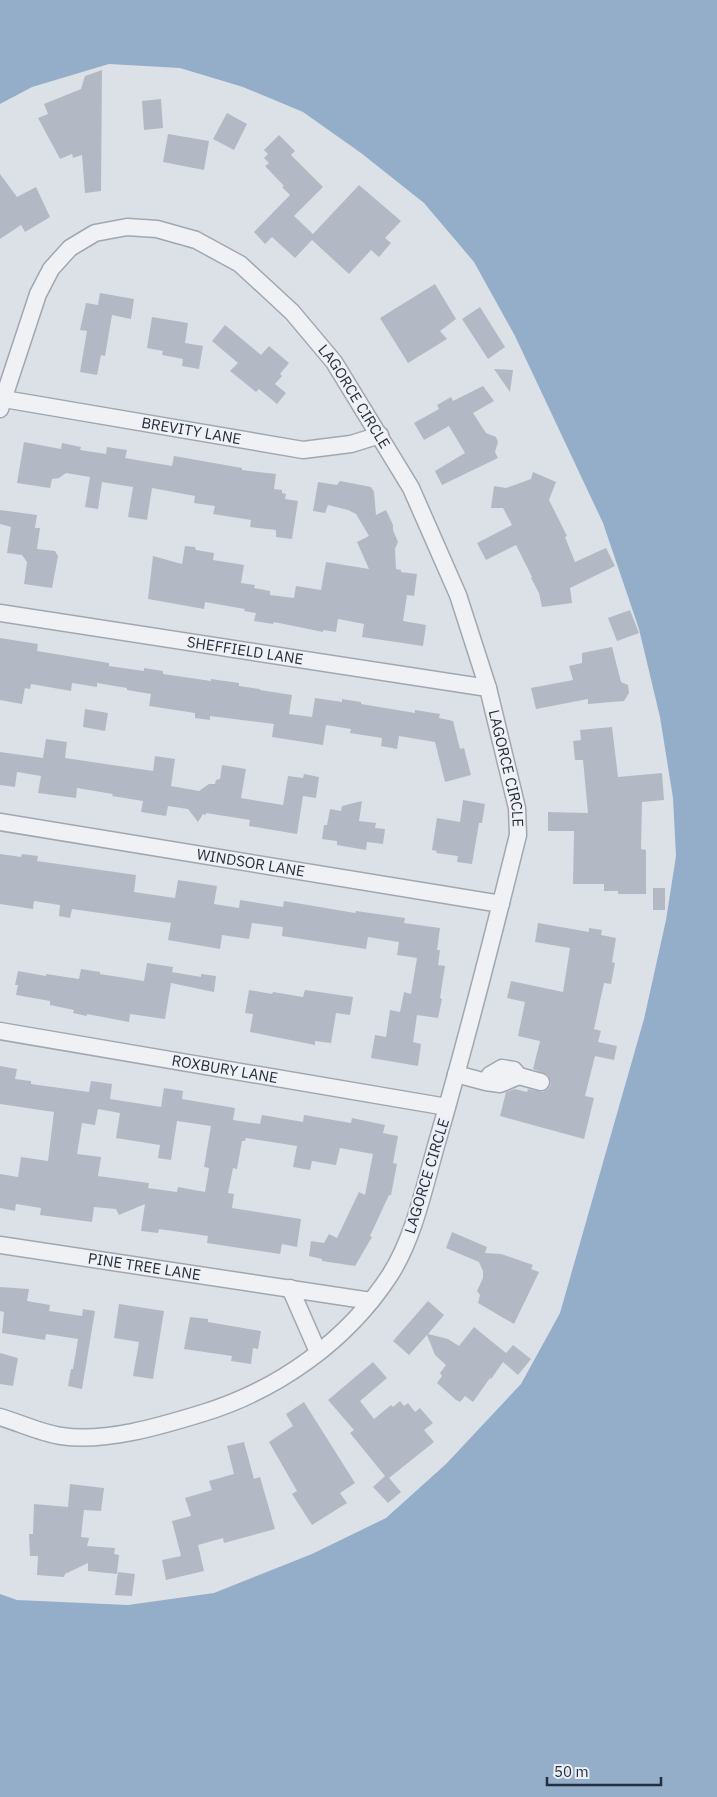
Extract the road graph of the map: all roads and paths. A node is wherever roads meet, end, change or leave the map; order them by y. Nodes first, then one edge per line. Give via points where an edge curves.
1 (2, 404) edge
2 (380, 435) junction
3 (0, 613) edge
4 (488, 688) junction
5 (0, 822) edge
6 (501, 904) junction
7 (0, 1031) edge
8 (456, 1074) junction
9 (541, 1082) dead end
10 (448, 1107) junction
11 (0, 1245) edge
12 (290, 1288) junction
13 (371, 1301) junction
14 (318, 1352) junction
15 (0, 1417) edge

1 - 2 street, BREVITY LANE via 303,450 351,444
1 - 2 street, LAGORCE CIRCLE via 38,294 51,269 70,248 95,233 127,226 157,229 196,240 240,264 292,312 334,362
2 - 4 street, LAGORCE CIRCLE via 411,488 458,595
3 - 4 street, SHEFFIELD LANE
4 - 6 street, LAGORCE CIRCLE via 518,808 518,835
5 - 6 street, WINDSOR LANE
6 - 8 street, LAGORCE CIRCLE
7 - 10 street, ROXBURY LANE
8 - 9 street via 486,1082 490,1075 502,1068
8 - 10 street, LAGORCE CIRCLE
10 - 13 street, LAGORCE CIRCLE via 412,1230 391,1274
11 - 12 street, PINE TREE LANE
12 - 13 street, PINE TREE LANE
12 - 14 street
13 - 14 street, LAGORCE CIRCLE via 359,1317
14 - 15 street, LAGORCE CIRCLE via 284,1378 231,1405 174,1422 98,1438 60,1436

